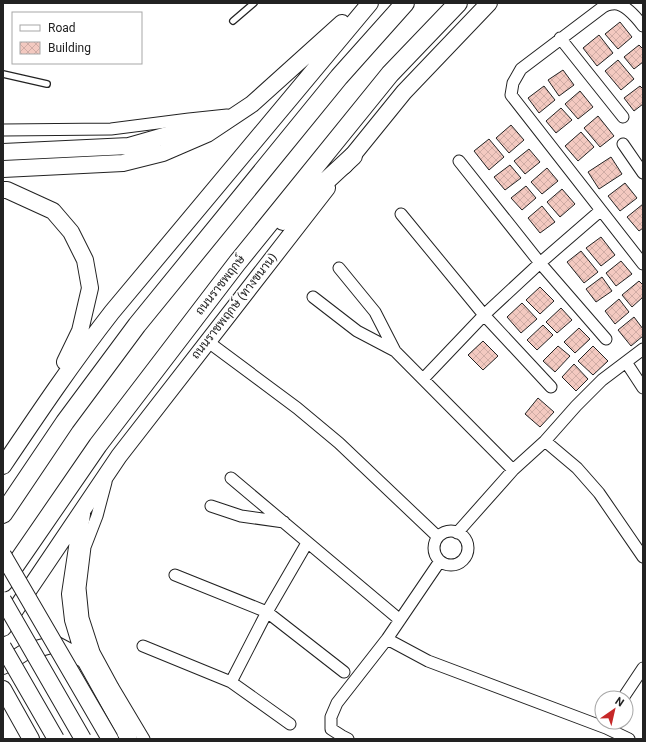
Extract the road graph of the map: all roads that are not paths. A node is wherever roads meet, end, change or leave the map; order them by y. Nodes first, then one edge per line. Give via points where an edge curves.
1 (254, 3) edge
2 (364, 3) edge
3 (370, 3) edge
4 (405, 3) edge
5 (458, 3) edge
6 (489, 3) edge
7 (233, 21) dead end
8 (643, 26) edge
9 (560, 38) junction
10 (3, 74) edge
11 (46, 84) dead end
12 (252, 104) junction
13 (227, 115) junction
14 (623, 117) dead end
15 (3, 130) edge
16 (623, 144) dead end
17 (3, 152) edge
18 (353, 156) junction
19 (459, 161) dead end
20 (9, 169) edge
21 (643, 173) edge
22 (5, 190) edge
23 (600, 211) junction
24 (401, 214) dead end
25 (237, 263) junction
26 (540, 263) junction
27 (643, 264) edge
28 (339, 268) dead end
29 (313, 297) dead end
30 (484, 315) junction
31 (606, 339) dead end
32 (207, 341) junction
33 (643, 349) edge
34 (395, 351) junction
35 (626, 362) junction
36 (424, 378) junction
37 (552, 387) dead end
38 (643, 388) edge
39 (48, 400) junction
40 (545, 441) junction
41 (3, 466) edge
42 (514, 470) junction
43 (108, 471) junction
44 (231, 478) dead end
45 (211, 506) dead end
46 (83, 509) junction
47 (3, 514) edge
48 (284, 522) junction
49 (457, 532) junction
50 (438, 537) junction
51 (307, 543) junction
52 (3, 555) edge
53 (643, 556) edge
54 (440, 561) junction
55 (175, 575) dead end
56 (3, 583) edge
57 (3, 600) edge
58 (266, 612) junction
59 (400, 620) junction
60 (3, 628) edge
61 (386, 639) junction
62 (143, 646) dead end
63 (3, 647) edge
64 (85, 660) junction
65 (3, 666) edge
66 (643, 668) edge
67 (344, 672) dead end
68 (231, 682) junction
69 (3, 689) edge
70 (628, 690) edge
71 (594, 720) edge
72 (290, 724) dead end
73 (616, 730) edge
74 (31, 739) edge
75 (56, 739) edge
76 (83, 739) edge
77 (110, 739) edge
78 (129, 739) edge
79 (144, 739) edge
80 (348, 739) edge
81 (629, 739) edge

1 - 7 lane
2 - 12 main road
3 - 39 main road via 112,312
4 - 47 main road via 339,76 137,325 65,422
5 - 25 main road, ถนนราชพฤกษ์ via 390,74
6 - 18 main road, ถนนราชพฤกษ์ (ทางขนาน) via 404,92
8 - 9 street via 623,7 613,3 603,7
9 - 14 street
9 - 23 street via 521,69 513,83 511,96
10 - 11 lane
12 - 13 main road
12 - 20 main road via 207,134 163,153 123,163
13 - 15 street via 111,129
13 - 17 main road via 200,127 129,146
16 - 21 street
18 - 25 main road
18 - 32 main road, ถนนราชพฤกษ์ (ทางขนาน)
19 - 26 street
22 - 39 main road via 53,211 71,232 85,260 90,288 80,331
23 - 26 street
23 - 27 street
24 - 30 street
25 - 56 main road, ถนนราชพฤกษ์ via 98,445
26 - 30 street
26 - 31 street
28 - 34 street via 375,312
29 - 34 street via 357,331
30 - 36 street
30 - 37 street
32 - 43 main road, ถนนราชพฤกษ์ (ทางขนาน)
32 - 50 street via 297,408 339,443
33 - 35 street
34 - 36 street
35 - 38 street
35 - 40 street via 602,380
36 - 42 street
39 - 41 main road
40 - 42 street
40 - 53 street via 577,468 599,493
42 - 49 street
43 - 46 main road, ถนนราชพฤกษ์ (ทางขนาน)
43 - 79 street via 97,516 85,547 80,588 83,618 94,652
44 - 48 street
45 - 48 street via 241,516
46 - 60 main road, ถนนราชพฤกษ์ (ทางขนาน)
46 - 64 main road via 70,594 73,620
48 - 51 street
49 - 50 street via 450,531
49 - 54 street via 465,539 468,548 465,557 458,563 449,565
50 - 54 street via 434,545 435,554
51 - 58 street
51 - 59 street
52 - 77 main road, bridge
54 - 59 street
55 - 58 street
57 - 76 main road, bridge
58 - 67 street
58 - 68 street
59 - 61 street
61 - 71 street via 428,661
61 - 80 street via 337,702 331,717 331,729
62 - 68 street
63 - 75 main road, bridge
64 - 65 main road via 55,644 25,652
64 - 78 main road
66 - 70 street
68 - 72 street
69 - 74 main road
73 - 81 street

